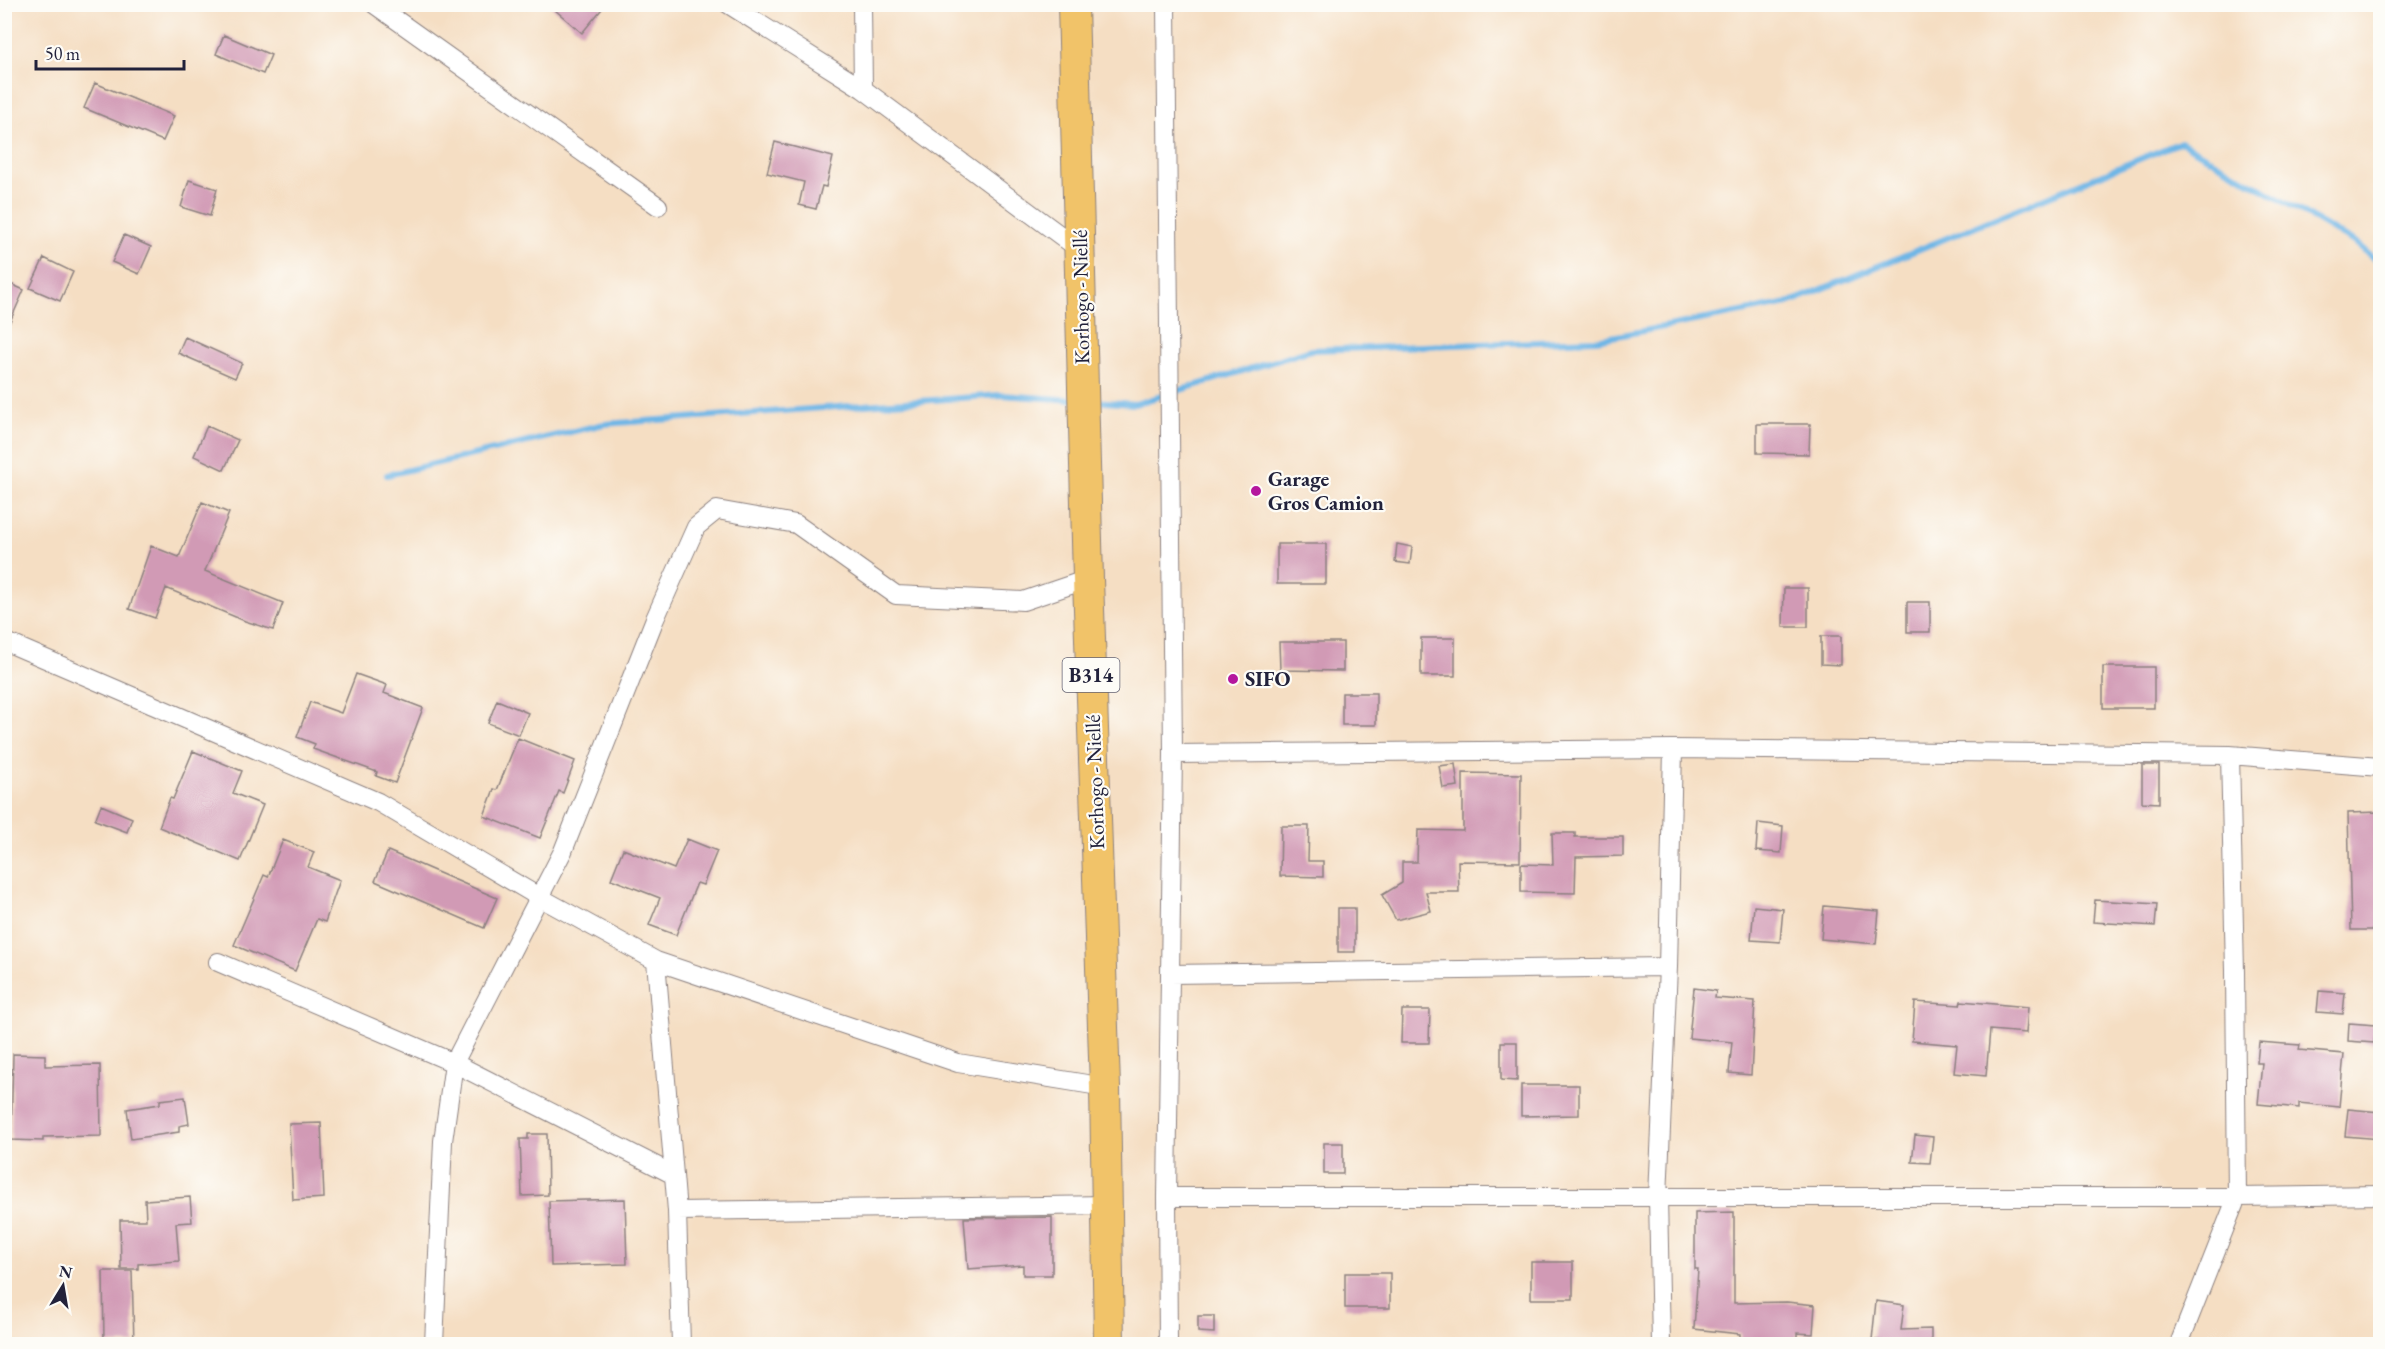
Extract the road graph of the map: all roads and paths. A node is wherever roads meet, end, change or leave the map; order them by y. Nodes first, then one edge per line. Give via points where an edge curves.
1 (374, 4) edge
2 (728, 4) edge
3 (862, 4) edge
4 (1073, 4) edge
5 (1166, 4) edge
6 (863, 89) junction
7 (658, 206) dead end
8 (1080, 250) junction
9 (1088, 579) junction
10 (4, 641) edge
11 (1673, 749) junction
12 (1173, 753) junction
13 (2230, 755) junction
14 (2380, 767) edge
15 (539, 897) junction
16 (656, 960) junction
17 (218, 962) dead end
18 (1668, 967) junction
19 (1170, 974) junction
20 (454, 1063) junction
21 (1105, 1087) junction
22 (674, 1175) junction
23 (2380, 1195) edge
24 (1167, 1197) junction
25 (1658, 1197) junction
26 (2237, 1197) junction
27 (1108, 1205) junction
28 (677, 1211) junction
29 (434, 1344) edge
30 (681, 1344) edge
31 (1109, 1344) edge
32 (1168, 1344) edge
33 (1661, 1344) edge
34 (2179, 1344) edge

1 - 7 street
2 - 6 street
3 - 6 street
4 - 8 main road, Korhogo - Niellé / B314
5 - 12 street
6 - 8 street
8 - 9 main road, Korhogo - Niellé / B314
9 - 15 street via 1023,601 896,596 796,524 717,510 696,527 654,621 563,851
9 - 21 main road, Korhogo - Niellé / B314
10 - 15 street via 378,802
11 - 12 street
11 - 13 street
11 - 18 street
12 - 19 street
13 - 14 street
13 - 26 street
15 - 16 street
15 - 20 street
16 - 21 street via 958,1063
16 - 22 street
17 - 20 street
18 - 19 street
18 - 25 street
19 - 24 street
20 - 22 street
20 - 29 street via 443,1141
21 - 27 main road, Korhogo - Niellé / B314
22 - 28 street
23 - 26 street
24 - 25 street
24 - 32 street
25 - 26 street
25 - 33 street
26 - 34 street
27 - 28 street
27 - 31 main road, Korhogo - Niellé / B314
28 - 30 street

